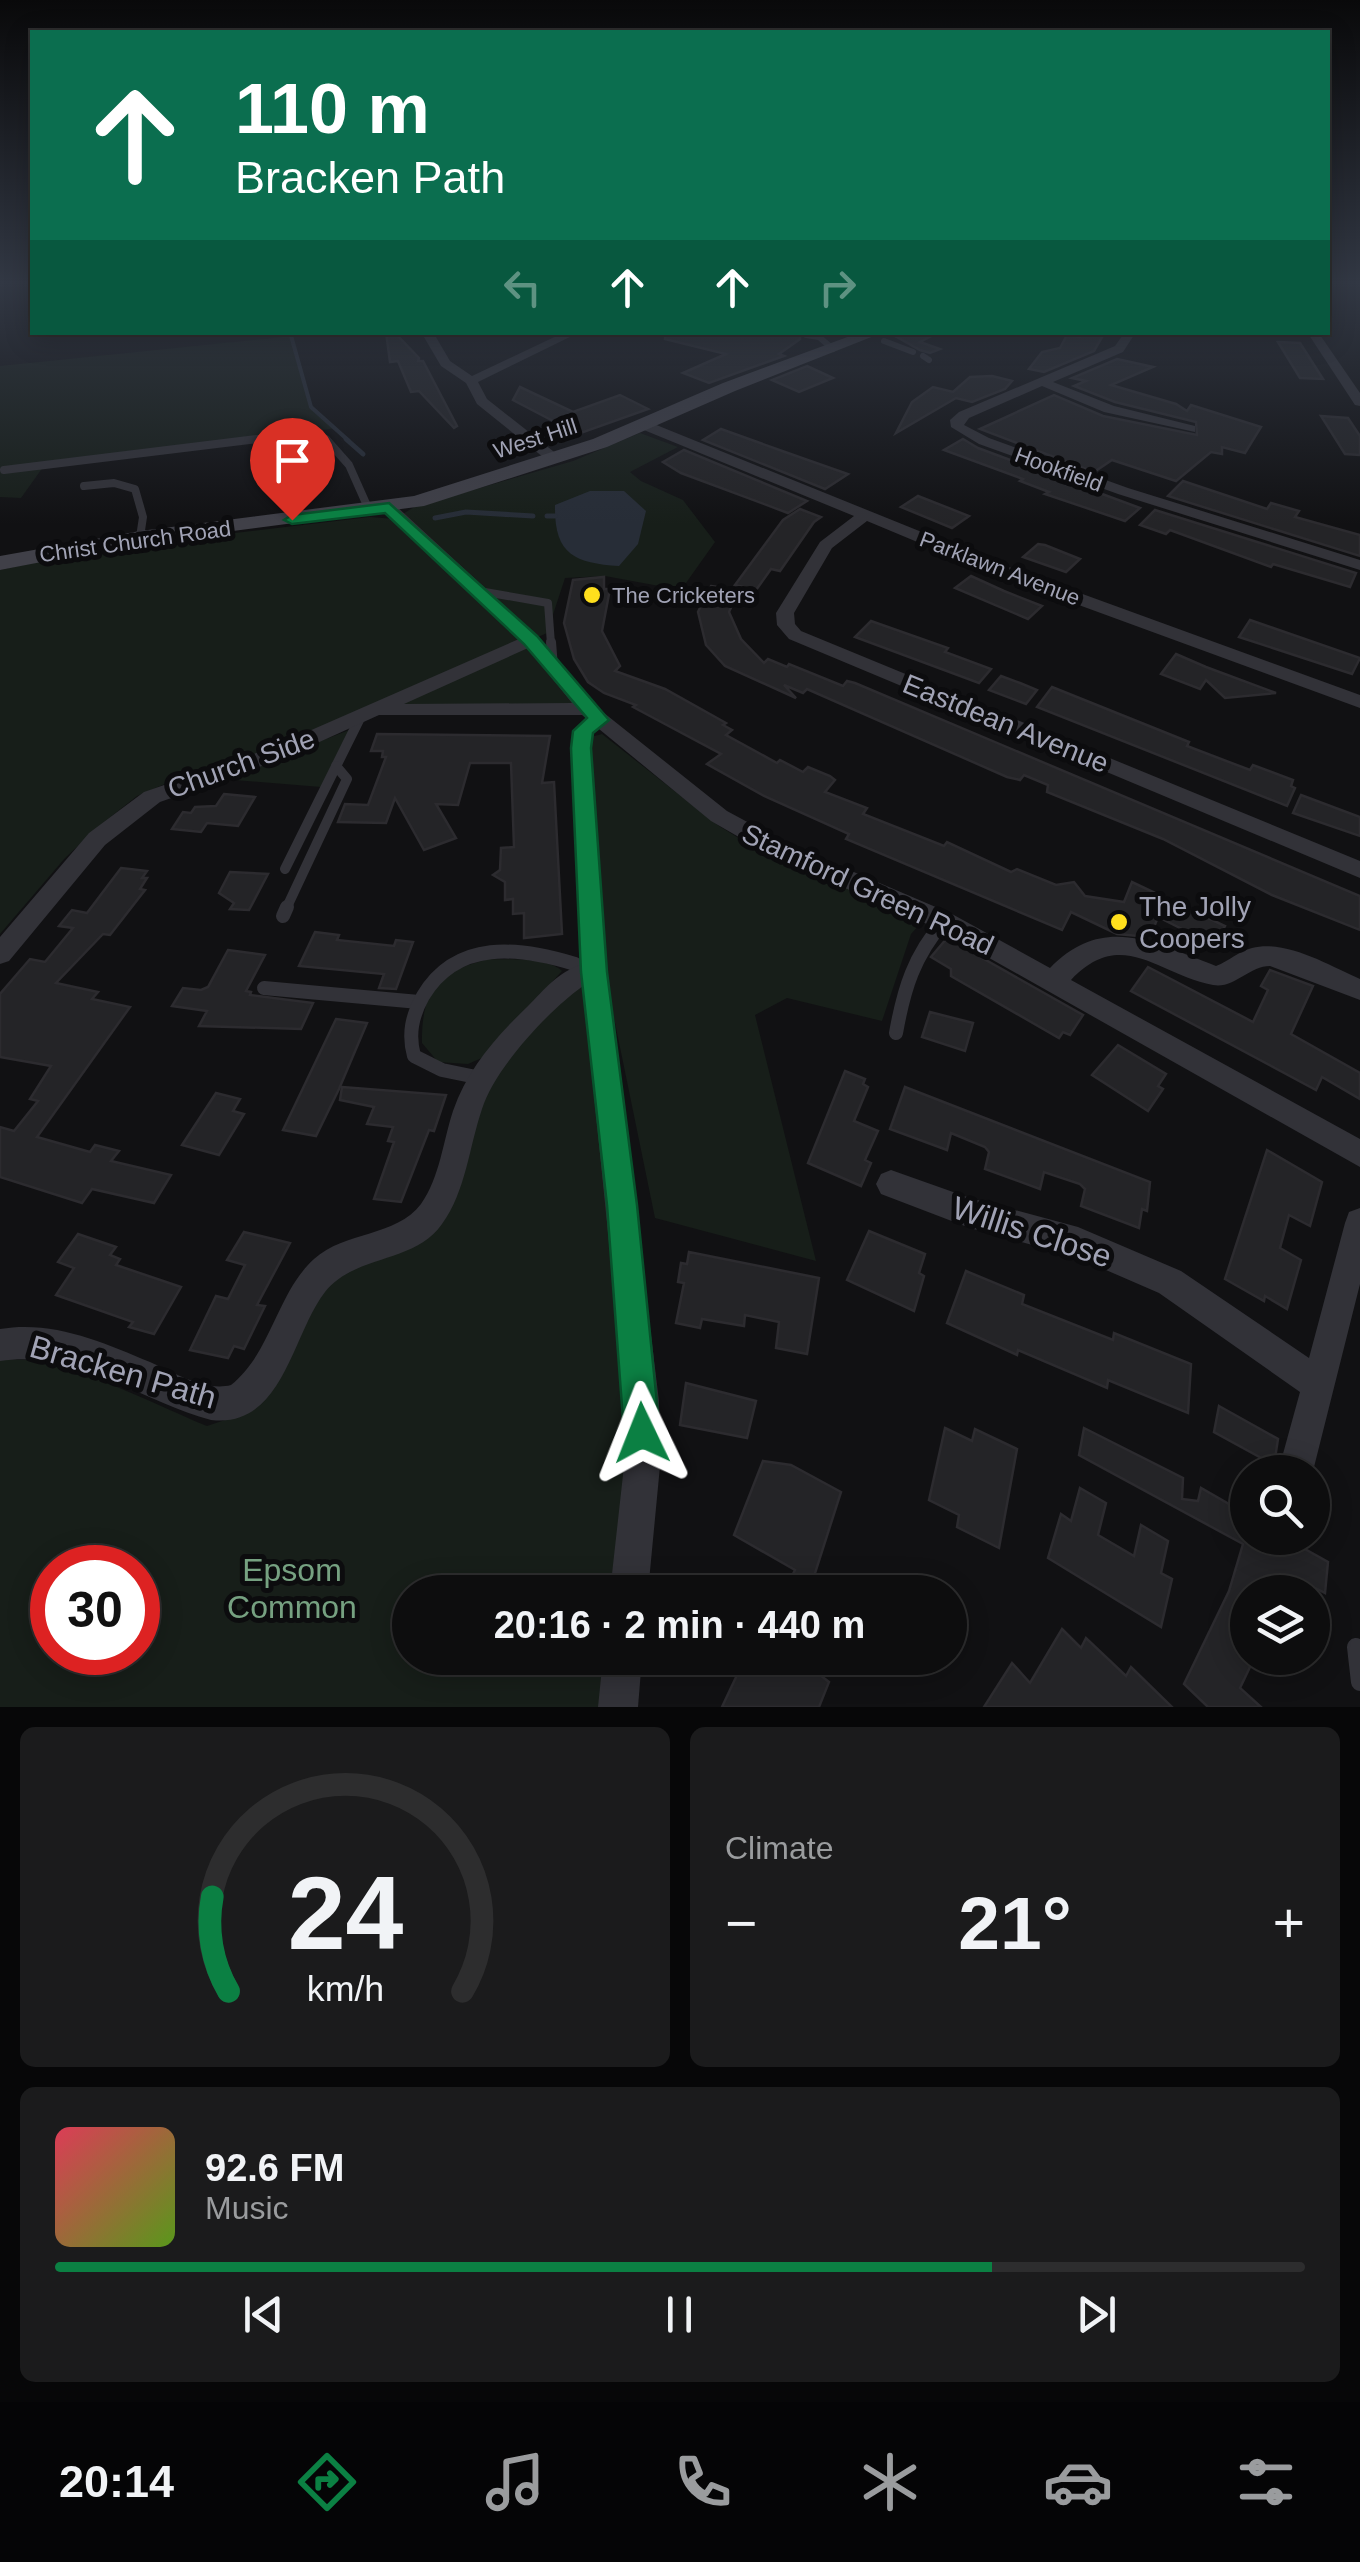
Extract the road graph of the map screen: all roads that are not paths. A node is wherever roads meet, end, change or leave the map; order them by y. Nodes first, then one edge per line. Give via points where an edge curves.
1 (449, 365) edge
2 (506, 365) edge
3 (779, 365) edge
4 (1082, 365) edge
5 (1334, 365) edge
6 (471, 381) junction
7 (1042, 382) junction
8 (1360, 402) edge
9 (644, 425) junction
10 (1190, 429) dead end
11 (553, 458) junction
12 (4, 470) dead end
13 (84, 486) dead end
14 (379, 509) junction
15 (865, 514) junction
16 (140, 536) junction
17 (0, 563) edge
18 (1360, 565) edge
19 (479, 591) junction
20 (530, 640) junction
21 (553, 667) junction
22 (468, 668) junction
23 (1360, 702) edge
24 (440, 711) junction
25 (368, 713) junction
26 (593, 714) junction
27 (336, 766) junction
28 (284, 870) dead end
29 (1360, 870) edge
30 (283, 916) dead end
31 (944, 920) junction
32 (0, 954) edge
33 (587, 974) junction
34 (1056, 980) junction
35 (264, 988) dead end
36 (1360, 990) edge
37 (419, 1002) junction
38 (896, 1033) dead end
39 (481, 1078) junction
40 (1360, 1154) edge
41 (891, 1184) dead end
42 (1360, 1223) edge
43 (0, 1345) edge
44 (1320, 1386) junction
45 (1301, 1455) edge
46 (632, 1575) edge
47 (1356, 1647) dead end
48 (621, 1675) edge
49 (1360, 1682) edge
50 (618, 1707) edge

1 - 6 street
2 - 6 street
3 - 9 main road, West Hill
4 - 7 street, Hookfield
5 - 8 street
6 - 11 street via 482,401
7 - 10 street
7 - 18 street, Hookfield via 964,415 958,427 1123,492
9 - 11 main road, West Hill
9 - 15 street, Parklawn Avenue
11 - 14 main road, West Hill
12 - 14 lane via 314,432 336,447
13 - 16 lane via 135,489
14 - 16 main road, Christ Church Road
14 - 19 street, Stamford Green Road
15 - 23 street, Parklawn Avenue
15 - 29 street, Eastdean Avenue via 826,545 785,613 795,635
16 - 17 main road, Christ Church Road
19 - 20 street, Stamford Green Road
19 - 21 lane via 548,604
20 - 21 street, Stamford Green Road
20 - 22 street, Church Side
21 - 26 street, Stamford Green Road
22 - 24 street
22 - 25 street, Church Side
24 - 25 street
24 - 26 street
25 - 27 lane
25 - 32 street, Church Side via 260,760 170,788 127,813
26 - 31 street, Stamford Green Road via 752,836
26 - 33 street via 581,748
27 - 28 lane
27 - 30 lane via 347,779
31 - 34 street, Stamford Green Road
31 - 38 lane via 917,950
33 - 37 lane via 558,959 480,952 440,968
33 - 39 street, Bracken Path via 565,985
33 - 46 street via 642,1400
34 - 36 street via 1081,954 1117,945 1216,976 1272,956
34 - 40 street, Stamford Green Road
35 - 37 lane
37 - 39 lane via 411,1020 414,1056
39 - 43 street, Bracken Path via 432,1214 404,1238 357,1248 318,1276 266,1374 239,1401 210,1404 63,1348 27,1340
41 - 44 street, Willis Close via 970,1214 1078,1242 1170,1282
42 - 44 street
44 - 45 street
47 - 49 lane
48 - 50 street

